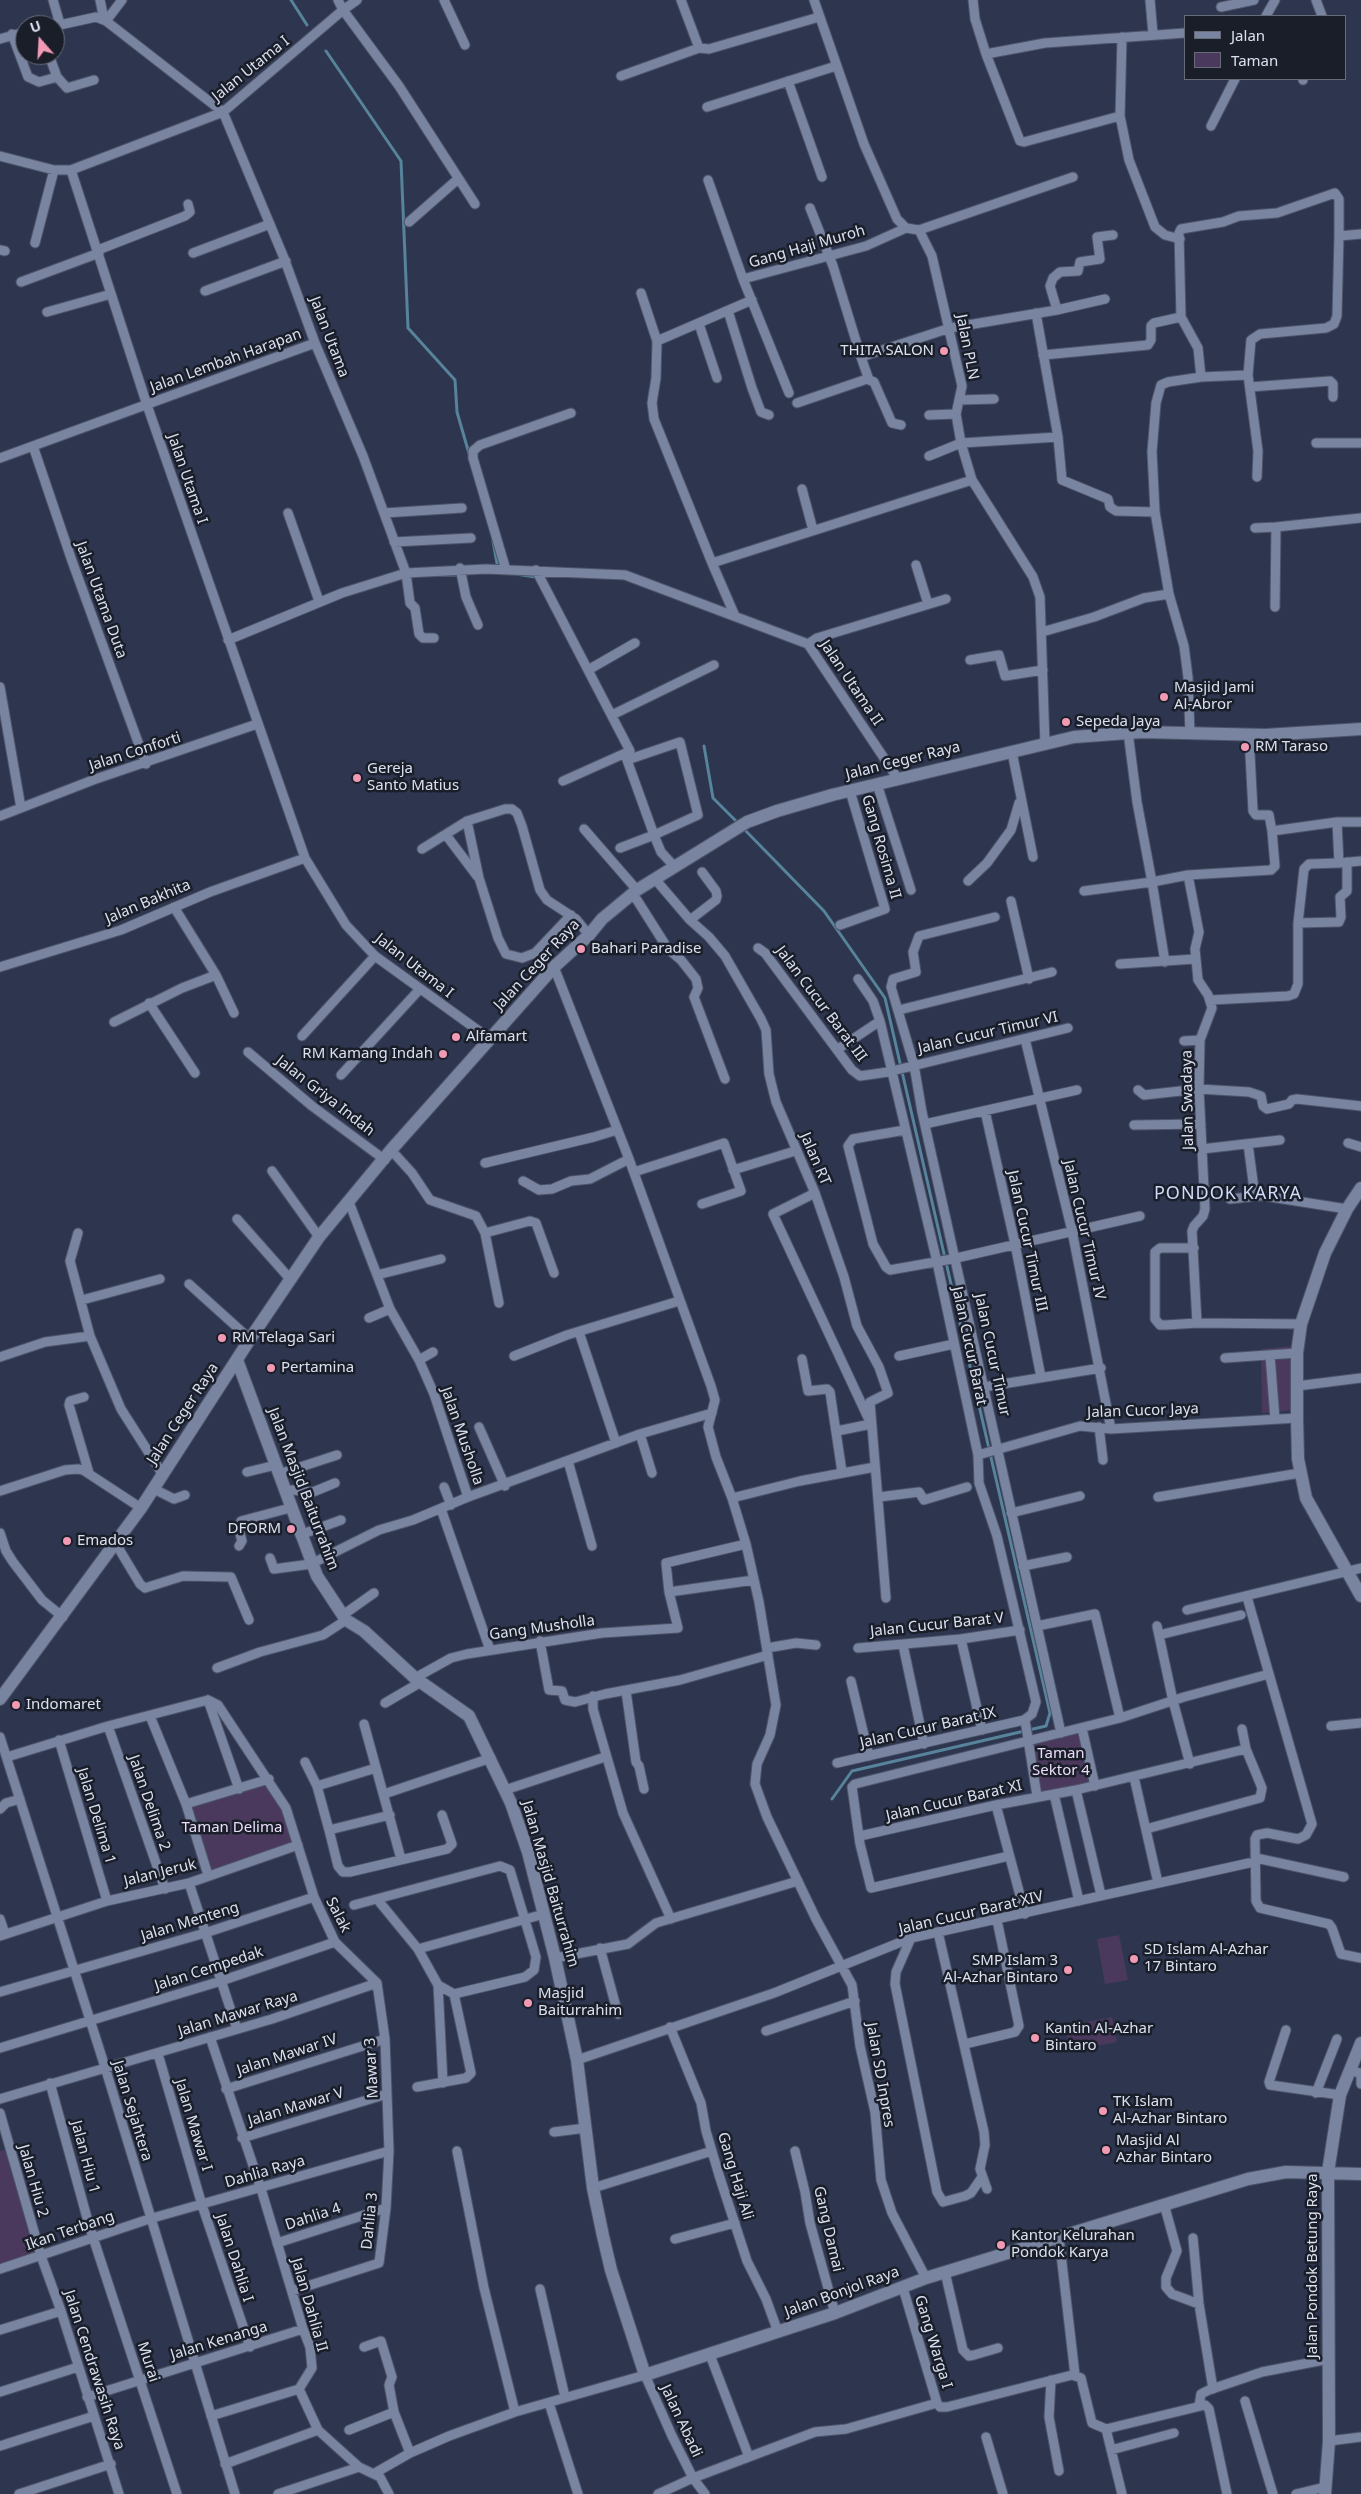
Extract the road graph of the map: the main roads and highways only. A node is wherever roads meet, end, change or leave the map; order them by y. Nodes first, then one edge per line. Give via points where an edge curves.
1 (1361, 729) edge
2 (1360, 1191) edge
3 (237, 1360) junction
4 (1361, 1596) edge
5 (0, 1700) edge
6 (1361, 2043) edge
7 (1356, 2072) edge
8 (1328, 2172) junction
9 (1361, 2174) edge
10 (645, 2375) joint
11 (1325, 2490) edge

1 - 3 main road, Jalan Ceger Raya via 1249,735 1093,734 877,784 747,822 634,893 602,919 554,967 349,1202 320,1238
2 - 4 main road via 1347,1209 1319,1268 1301,1324 1296,1418 1300,1473 1309,1504
3 - 5 main road, Jalan Ceger Raya via 116,1544
3 - 10 main road, Jalan Masjid Baiturrahim via 311,1564 345,1618 418,1680 469,1716 506,1790 521,1831 555,1958 577,2060 593,2188 611,2270
6 - 7 main road, Jalan Pondok Betung Raya
7 - 8 main road, Jalan Pondok Betung Raya via 1340,2095
8 - 9 main road, Jalan Bonjol Raya
8 - 10 main road, Jalan Bonjol Raya via 1260,2176 1164,2204 926,2278 836,2313
8 - 11 main road, Jalan Pondok Betung Raya via 1330,2359

